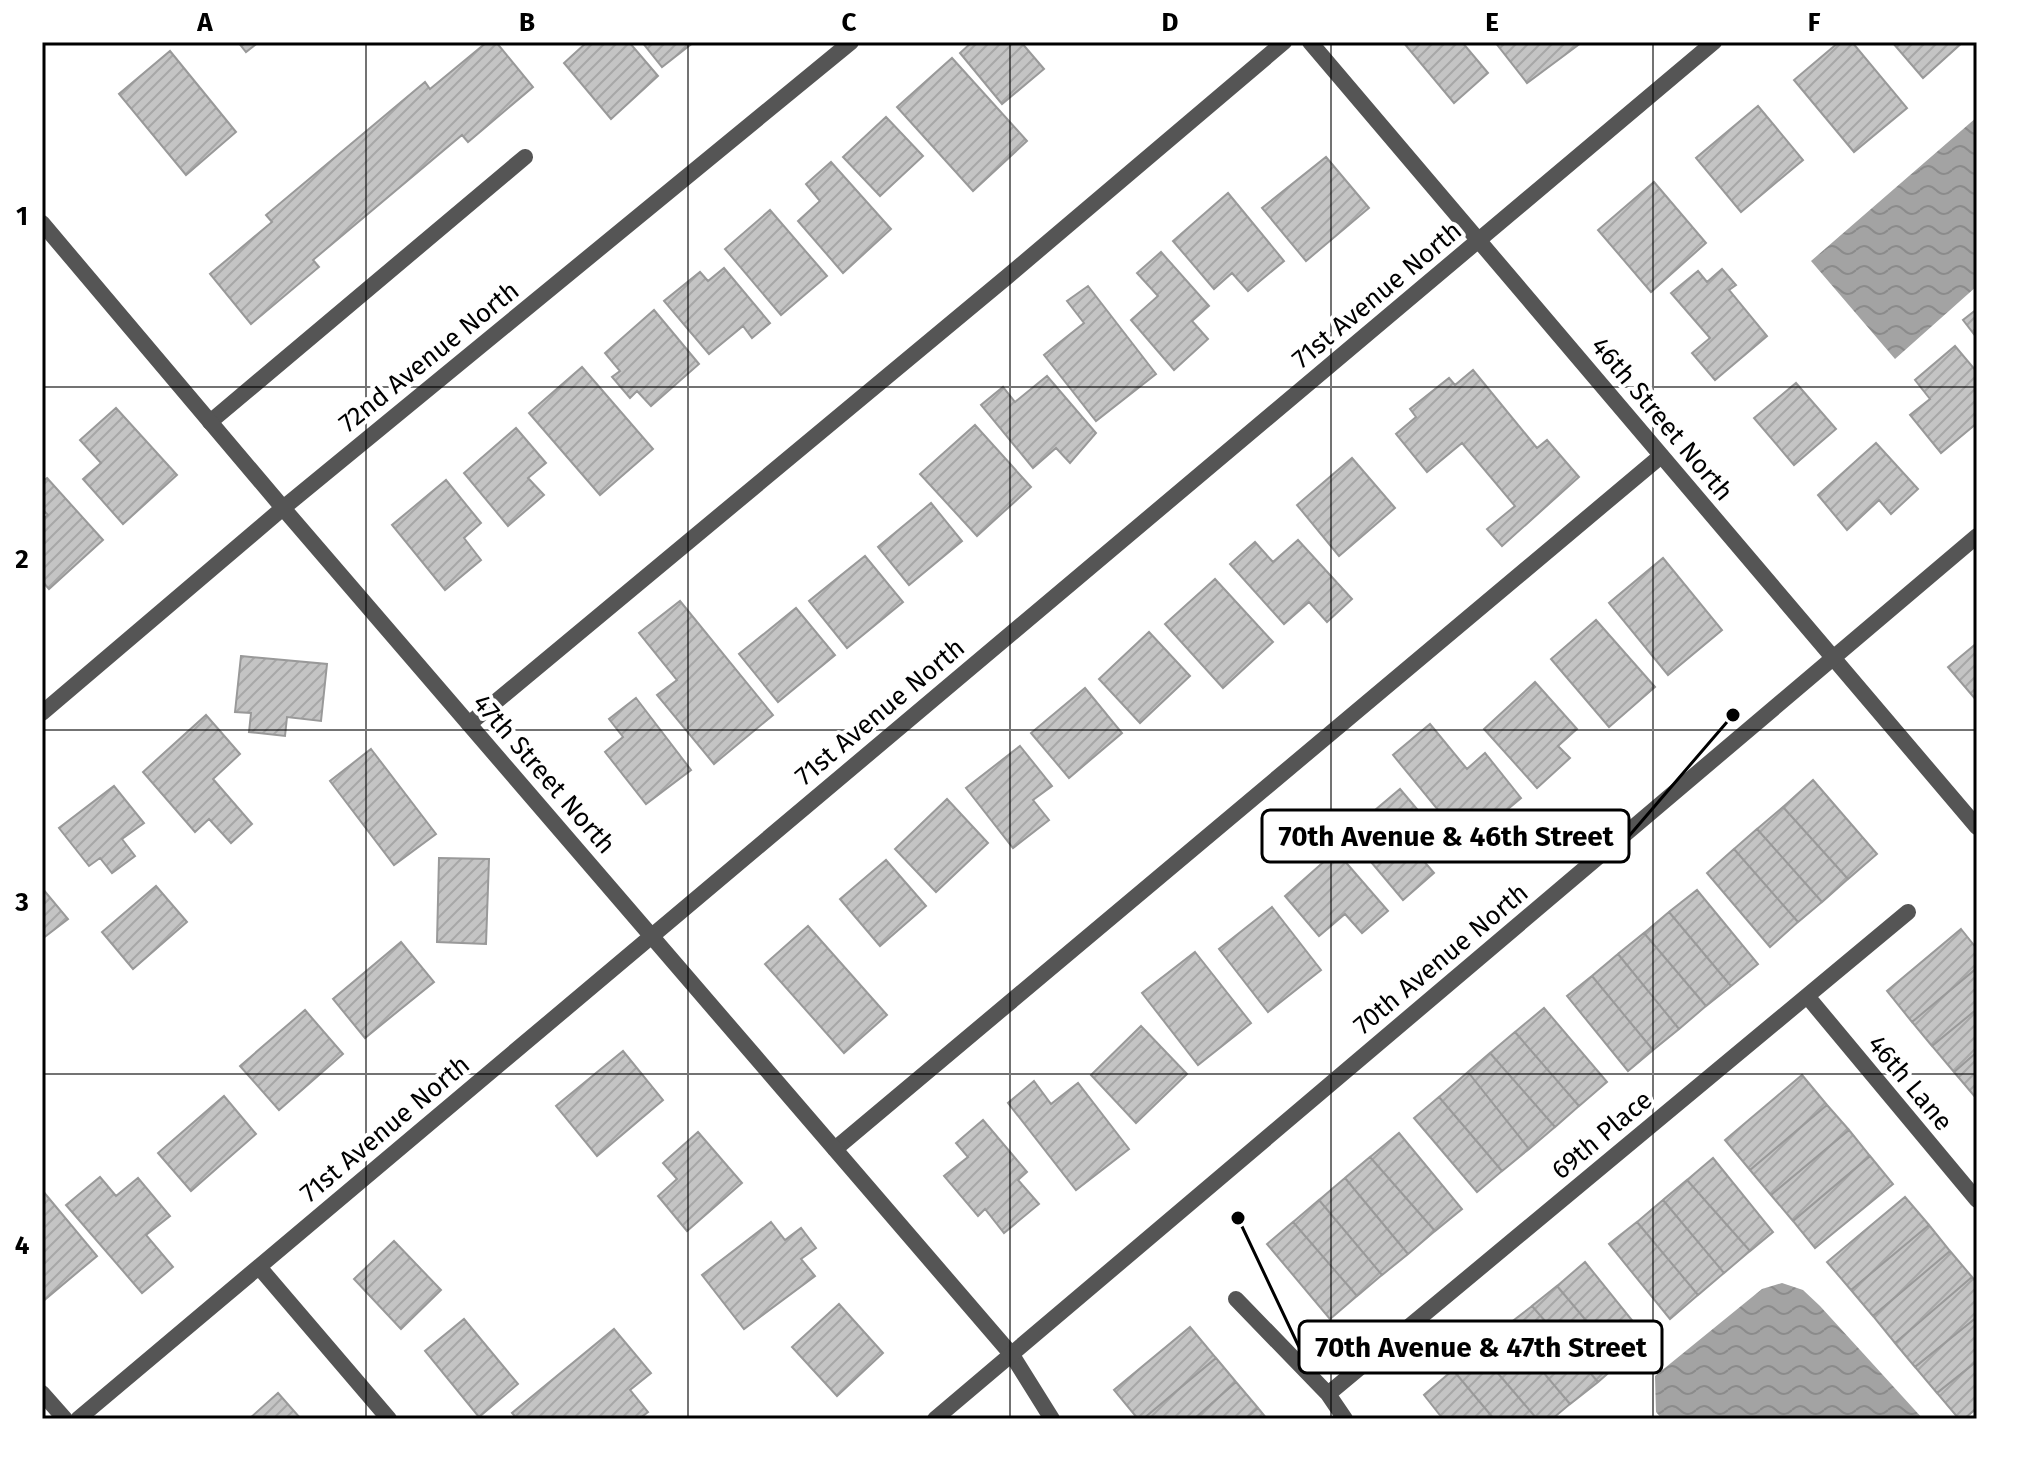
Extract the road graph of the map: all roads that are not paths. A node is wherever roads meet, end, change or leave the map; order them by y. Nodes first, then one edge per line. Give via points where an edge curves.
1 (851, 42) edge
2 (1284, 42) edge
3 (1310, 42) edge
4 (1714, 42) edge
5 (525, 157) dead end
6 (42, 223) edge
7 (1478, 241) junction
8 (210, 422) junction
9 (1661, 456) junction
10 (283, 508) junction
11 (1977, 536) edge
12 (1833, 658) junction
13 (42, 713) edge
14 (469, 724) junction
15 (1977, 827) edge
16 (1908, 912) dead end
17 (651, 936) junction
18 (1807, 996) junction
19 (835, 1149) junction
20 (1977, 1200) edge
21 (259, 1267) junction
22 (1236, 1299) dead end
23 (1012, 1355) junction
24 (42, 1393) edge
25 (1328, 1394) junction
26 (65, 1419) edge
27 (78, 1419) edge
28 (389, 1419) edge
29 (935, 1419) edge
30 (1052, 1419) edge
31 (1345, 1419) edge

1 - 10 street, 72nd Avenue North
2 - 14 street
3 - 7 street, 46th Street North
4 - 7 street, 71st Avenue North
5 - 8 street
6 - 8 street, 47th Street North
7 - 9 street, 46th Street North
7 - 17 street, 71st Avenue North
8 - 10 street, 47th Street North
9 - 12 street, 46th Street North
9 - 19 street
10 - 13 street, 72nd Avenue North
10 - 14 street, 47th Street North
11 - 12 street, 70th Avenue North
12 - 15 street, 46th Street North
12 - 23 street, 70th Avenue North
14 - 17 street, 47th Street North
16 - 18 street, 69th Place
17 - 19 street, 47th Street North
17 - 21 street, 71st Avenue North
18 - 20 street, 46th Lane
18 - 25 street, 69th Place
19 - 23 street, 47th Street North
21 - 27 street, 71st Avenue North
21 - 28 street
22 - 25 street
23 - 29 street, 70th Avenue North
23 - 30 street, 47th Street North
24 - 26 street
25 - 31 street

